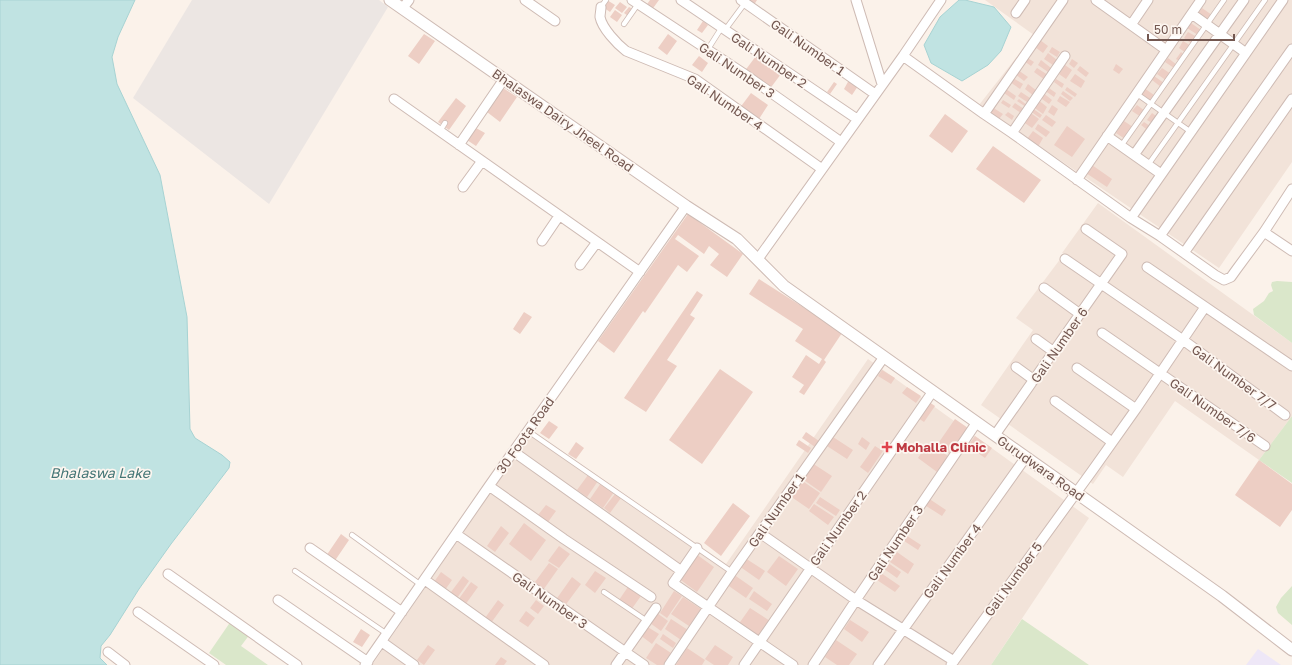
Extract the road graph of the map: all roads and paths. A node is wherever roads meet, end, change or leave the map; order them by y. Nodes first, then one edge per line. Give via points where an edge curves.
1 (390, 0) edge
2 (525, 0) edge
3 (681, 0) edge
4 (856, 0) edge
5 (941, 0) edge
6 (1025, 0) edge
7 (1063, 0) edge
8 (1148, 0) edge
9 (1201, 0) edge
10 (1224, 0) edge
11 (1244, 0) edge
12 (1265, 0) edge
13 (1283, 0) edge
14 (743, 1) edge
15 (1101, 1) edge
16 (635, 2) edge
17 (406, 4) edge
18 (604, 4) edge
19 (1016, 13) dead end
20 (1192, 14) junction
21 (554, 20) dead end
22 (624, 24) dead end
23 (1207, 24) junction
24 (1131, 25) junction
25 (723, 28) junction
26 (1220, 34) junction
27 (1234, 44) junction
28 (1162, 47) dead end
29 (1292, 49) edge
30 (708, 50) junction
31 (1246, 53) junction
32 (903, 56) junction
33 (1064, 56) dead end
34 (504, 79) junction
35 (882, 84) junction
36 (875, 94) junction
37 (1137, 94) junction
38 (394, 99) dead end
39 (1292, 99) edge
40 (1151, 104) junction
41 (1164, 113) junction
42 (984, 114) junction
43 (857, 119) junction
44 (1178, 123) junction
45 (1191, 132) junction
46 (1012, 133) junction
47 (1107, 136) junction
48 (841, 142) junction
49 (459, 145) junction
50 (1121, 146) junction
51 (1134, 156) junction
52 (482, 161) junction
53 (1148, 165) junction
54 (822, 169) junction
55 (1161, 174) junction
56 (1077, 180) junction
57 (463, 187) dead end
58 (1292, 189) edge
59 (686, 206) junction
60 (559, 216) junction
61 (1131, 218) junction
62 (1086, 229) dead end
63 (1264, 232) junction
64 (1160, 236) junction
65 (737, 239) joint
66 (542, 241) dead end
67 (597, 242) junction
68 (1292, 251) edge
69 (1184, 253) junction
70 (758, 259) junction
71 (1065, 259) dead end
72 (580, 265) dead end
73 (1147, 266) dead end
74 (640, 272) junction
75 (1101, 284) junction
76 (1044, 288) dead end
77 (1205, 307) junction
78 (1080, 314) junction
79 (1102, 333) dead end
80 (1036, 339) dead end
81 (1183, 340) junction
82 (1054, 352) junction
83 (884, 357) junction
84 (1292, 366) edge
85 (1016, 367) dead end
86 (1077, 368) dead end
87 (1160, 373) junction
88 (1034, 380) junction
89 (933, 391) junction
90 (1055, 401) dead end
91 (1136, 409) junction
92 (1285, 415) dead end
93 (977, 422) junction
94 (528, 431) junction
95 (995, 435) junction
96 (1112, 442) junction
97 (1265, 446) dead end
98 (514, 452) junction
99 (1026, 457) junction
100 (489, 486) junction
101 (1076, 493) junction
102 (760, 533) junction
103 (456, 534) junction
104 (352, 535) dead end
105 (310, 548) dead end
106 (697, 548) junction
107 (811, 568) junction
108 (680, 570) junction
109 (295, 571) dead end
110 (732, 572) junction
111 (168, 574) dead end
112 (423, 583) junction
113 (604, 592) dead end
114 (652, 597) dead end
115 (278, 600) dead end
116 (856, 600) junction
117 (708, 607) junction
118 (656, 608) dead end
119 (138, 612) dead end
120 (402, 612) junction
121 (647, 621) junction
122 (903, 629) junction
123 (384, 638) junction
124 (760, 642) junction
125 (1292, 650) edge
126 (108, 652) dead end
127 (625, 652) junction
128 (367, 663) edge
129 (952, 663) edge
130 (125, 665) edge
131 (214, 665) edge
132 (297, 665) edge
133 (414, 665) edge
134 (544, 665) edge
135 (616, 665) edge
136 (644, 665) edge
137 (669, 665) edge
138 (744, 665) edge
139 (793, 665) edge
140 (813, 665) edge
141 (878, 665) edge

1 - 17 street, Bhalaswa Dairy Jheel Road
2 - 21 street
3 - 25 street, Gali Number 2
4 - 35 street
5 - 32 street
6 - 19 street
7 - 42 street
8 - 24 street
9 - 20 street
10 - 23 lane
11 - 26 street
12 - 27 lane
13 - 31 street
14 - 25 lane
14 - 36 street, Gali Number 1
15 - 24 street
16 - 22 lane
16 - 30 street, Gali Number 3
17 - 34 street, Bhalaswa Dairy Jheel Road
18 - 54 street, Gali Number 4 via 600,17 619,46 695,79
20 - 23 street
20 - 37 street
23 - 26 street
23 - 40 lane
24 - 28 street
25 - 30 lane
25 - 43 street, Gali Number 2
26 - 27 street
26 - 41 street
27 - 31 street
27 - 44 lane
29 - 64 street
30 - 48 street, Gali Number 3
31 - 45 street
32 - 35 street
32 - 42 street
33 - 46 street
34 - 49 street
34 - 59 street, Bhalaswa Dairy Jheel Road
35 - 36 street
36 - 43 street
37 - 40 lane
37 - 47 street
38 - 49 street via 443,127
39 - 69 street
40 - 41 lane
40 - 50 lane
41 - 44 lane
41 - 51 street
42 - 46 street
43 - 48 street
44 - 45 lane
44 - 53 lane
45 - 55 street
46 - 56 street
47 - 50 street
47 - 56 street
48 - 54 street
49 - 52 street
50 - 51 street
51 - 53 street
52 - 57 street
52 - 60 street
53 - 55 street
54 - 70 street
55 - 61 street
56 - 61 street
58 - 63 street
59 - 65 street, Bhalaswa Dairy Jheel Road
59 - 74 street, 30 Foota Road
60 - 66 street
60 - 67 street
61 - 64 street
62 - 75 street, Gali Number 6 via 1122,254
63 - 68 street
63 - 69 street via 1236,270 1224,280
64 - 69 street
65 - 70 street, Gurudwara Road
67 - 72 street
67 - 74 street
70 - 83 street, Gurudwara Road via 784,286
71 - 75 street, Gali Number 7/7
73 - 77 street
74 - 94 street, 30 Foota Road
75 - 78 street, Gali Number 6
75 - 81 street, Gali Number 7/7
76 - 78 street
77 - 81 street, Gali Number 5
77 - 84 street
78 - 82 street, Gali Number 6
79 - 87 street, Gali Number 7/6
80 - 82 street
81 - 87 street, Gali Number 5
81 - 92 street, Gali Number 7/7
82 - 88 street, Gali Number 6
83 - 89 street, Gurudwara Road
83 - 102 street, Gali Number 1
85 - 88 street
86 - 91 street
87 - 91 street, Gali Number 5
87 - 97 street, Gali Number 7/6
88 - 95 street, Gali Number 6
89 - 93 street, Gurudwara Road
89 - 107 street, Gali Number 2
90 - 96 street
91 - 96 street, Gali Number 5
93 - 95 street, Gurudwara Road
93 - 116 street, Gali Number 3
94 - 98 street, 30 Foota Road
94 - 106 lane
95 - 99 street, Gurudwara Road
96 - 101 street, Gali Number 5
98 - 100 street, 30 Foota Road
98 - 108 street
99 - 101 street, Gurudwara Road
99 - 122 street, Gali Number 4
100 - 103 street, 30 Foota Road
100 - 114 street
101 - 125 street, Gurudwara Road via 1222,596
101 - 129 street, Gali Number 5
102 - 107 street
102 - 110 street, Gali Number 1
103 - 112 street, 30 Foota Road
103 - 127 street, Gali Number 3
104 - 112 lane
105 - 120 street
106 - 108 street
106 - 110 lane
107 - 116 street
107 - 124 street, Gali Number 2
108 - 117 street via 673,583
109 - 123 lane
110 - 117 street, Gali Number 1
111 - 132 street
112 - 120 street, 30 Foota Road
112 - 134 street
113 - 121 lane
115 - 128 street
116 - 122 street
116 - 140 street, Gali Number 3
117 - 124 street
117 - 137 street, Gali Number 1
118 - 121 street
119 - 131 street
120 - 123 street, 30 Foota Road
121 - 127 street
122 - 129 street
122 - 141 street, Gali Number 4
123 - 128 street, 30 Foota Road
123 - 133 street
124 - 138 street, Gali Number 2
124 - 139 street
126 - 130 street
127 - 135 street
127 - 136 street, Gali Number 3

